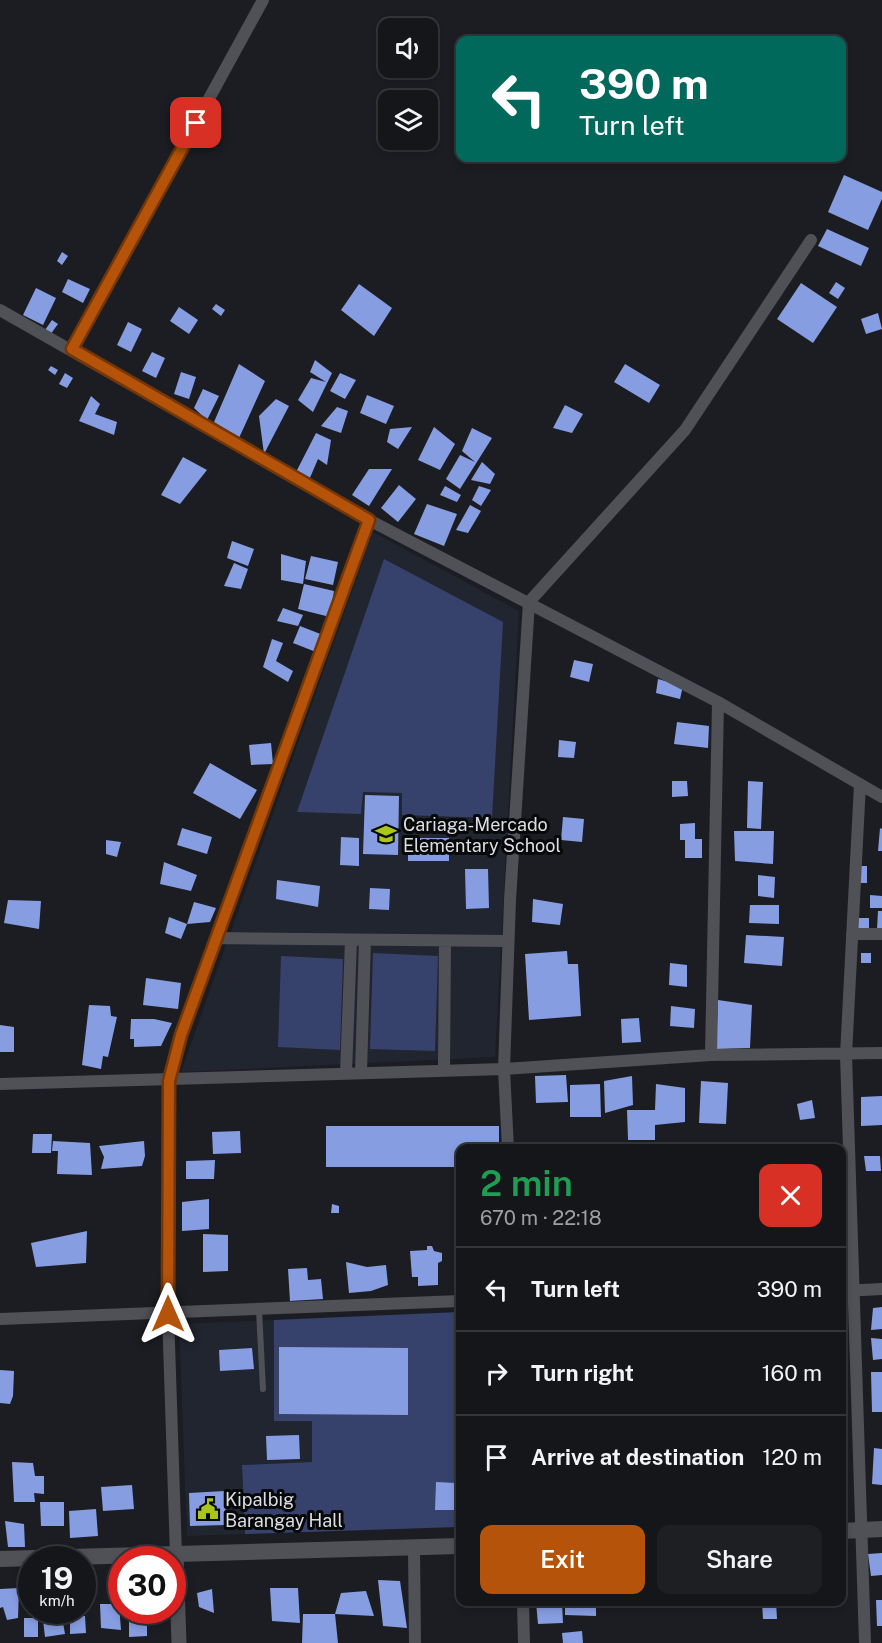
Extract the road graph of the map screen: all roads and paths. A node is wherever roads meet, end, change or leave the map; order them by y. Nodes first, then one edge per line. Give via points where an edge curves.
1 (263, 0) edge
2 (811, 240) dead end
3 (0, 310) edge
4 (72, 349) junction
5 (369, 520) junction
6 (529, 602) junction
7 (718, 702) junction
8 (860, 784) junction
9 (882, 797) edge
10 (852, 934) junction
11 (882, 934) edge
12 (216, 938) junction
13 (351, 940) junction
14 (365, 940) junction
15 (445, 941) junction
16 (508, 941) junction
17 (882, 1053) edge
18 (846, 1055) junction
19 (711, 1056) junction
20 (444, 1069) junction
21 (504, 1069) junction
22 (360, 1072) junction
23 (346, 1073) junction
24 (169, 1081) junction
25 (0, 1084) edge
26 (508, 1144) edge
27 (882, 1289) edge
28 (847, 1291) edge
29 (456, 1301) edge
30 (259, 1310) junction
31 (168, 1314) junction
32 (0, 1319) edge
33 (263, 1389) dead end
34 (882, 1529) edge
35 (861, 1530) junction
36 (846, 1531) edge
37 (176, 1546) edge
38 (456, 1546) edge
39 (414, 1547) junction
40 (186, 1555) edge
41 (108, 1557) edge
42 (0, 1559) edge
43 (523, 1606) edge
44 (178, 1624) edge
45 (179, 1643) edge
46 (415, 1643) edge
47 (524, 1643) edge
48 (865, 1643) edge

1 - 4 street
2 - 6 street via 685,430
3 - 4 street
4 - 5 street
5 - 6 street
5 - 12 street
6 - 7 street
6 - 16 street
7 - 8 street
7 - 19 street
8 - 9 street
8 - 10 street
10 - 11 street
10 - 18 street
12 - 13 street
12 - 24 street
13 - 14 street
13 - 23 street
14 - 15 street
14 - 22 street
15 - 16 street
15 - 20 street
16 - 21 street
17 - 18 street
18 - 19 street
18 - 28 street
19 - 21 street
20 - 21 street
20 - 22 street
21 - 26 street
22 - 23 street
23 - 24 street
24 - 25 street
24 - 31 street
27 - 28 street
28 - 35 street
29 - 30 street
30 - 31 street
30 - 33 lane
31 - 32 street
31 - 37 street
34 - 35 main road
35 - 36 main road
35 - 48 street
38 - 39 main road
39 - 40 main road
39 - 46 street
41 - 42 main road
43 - 47 street
44 - 45 street

